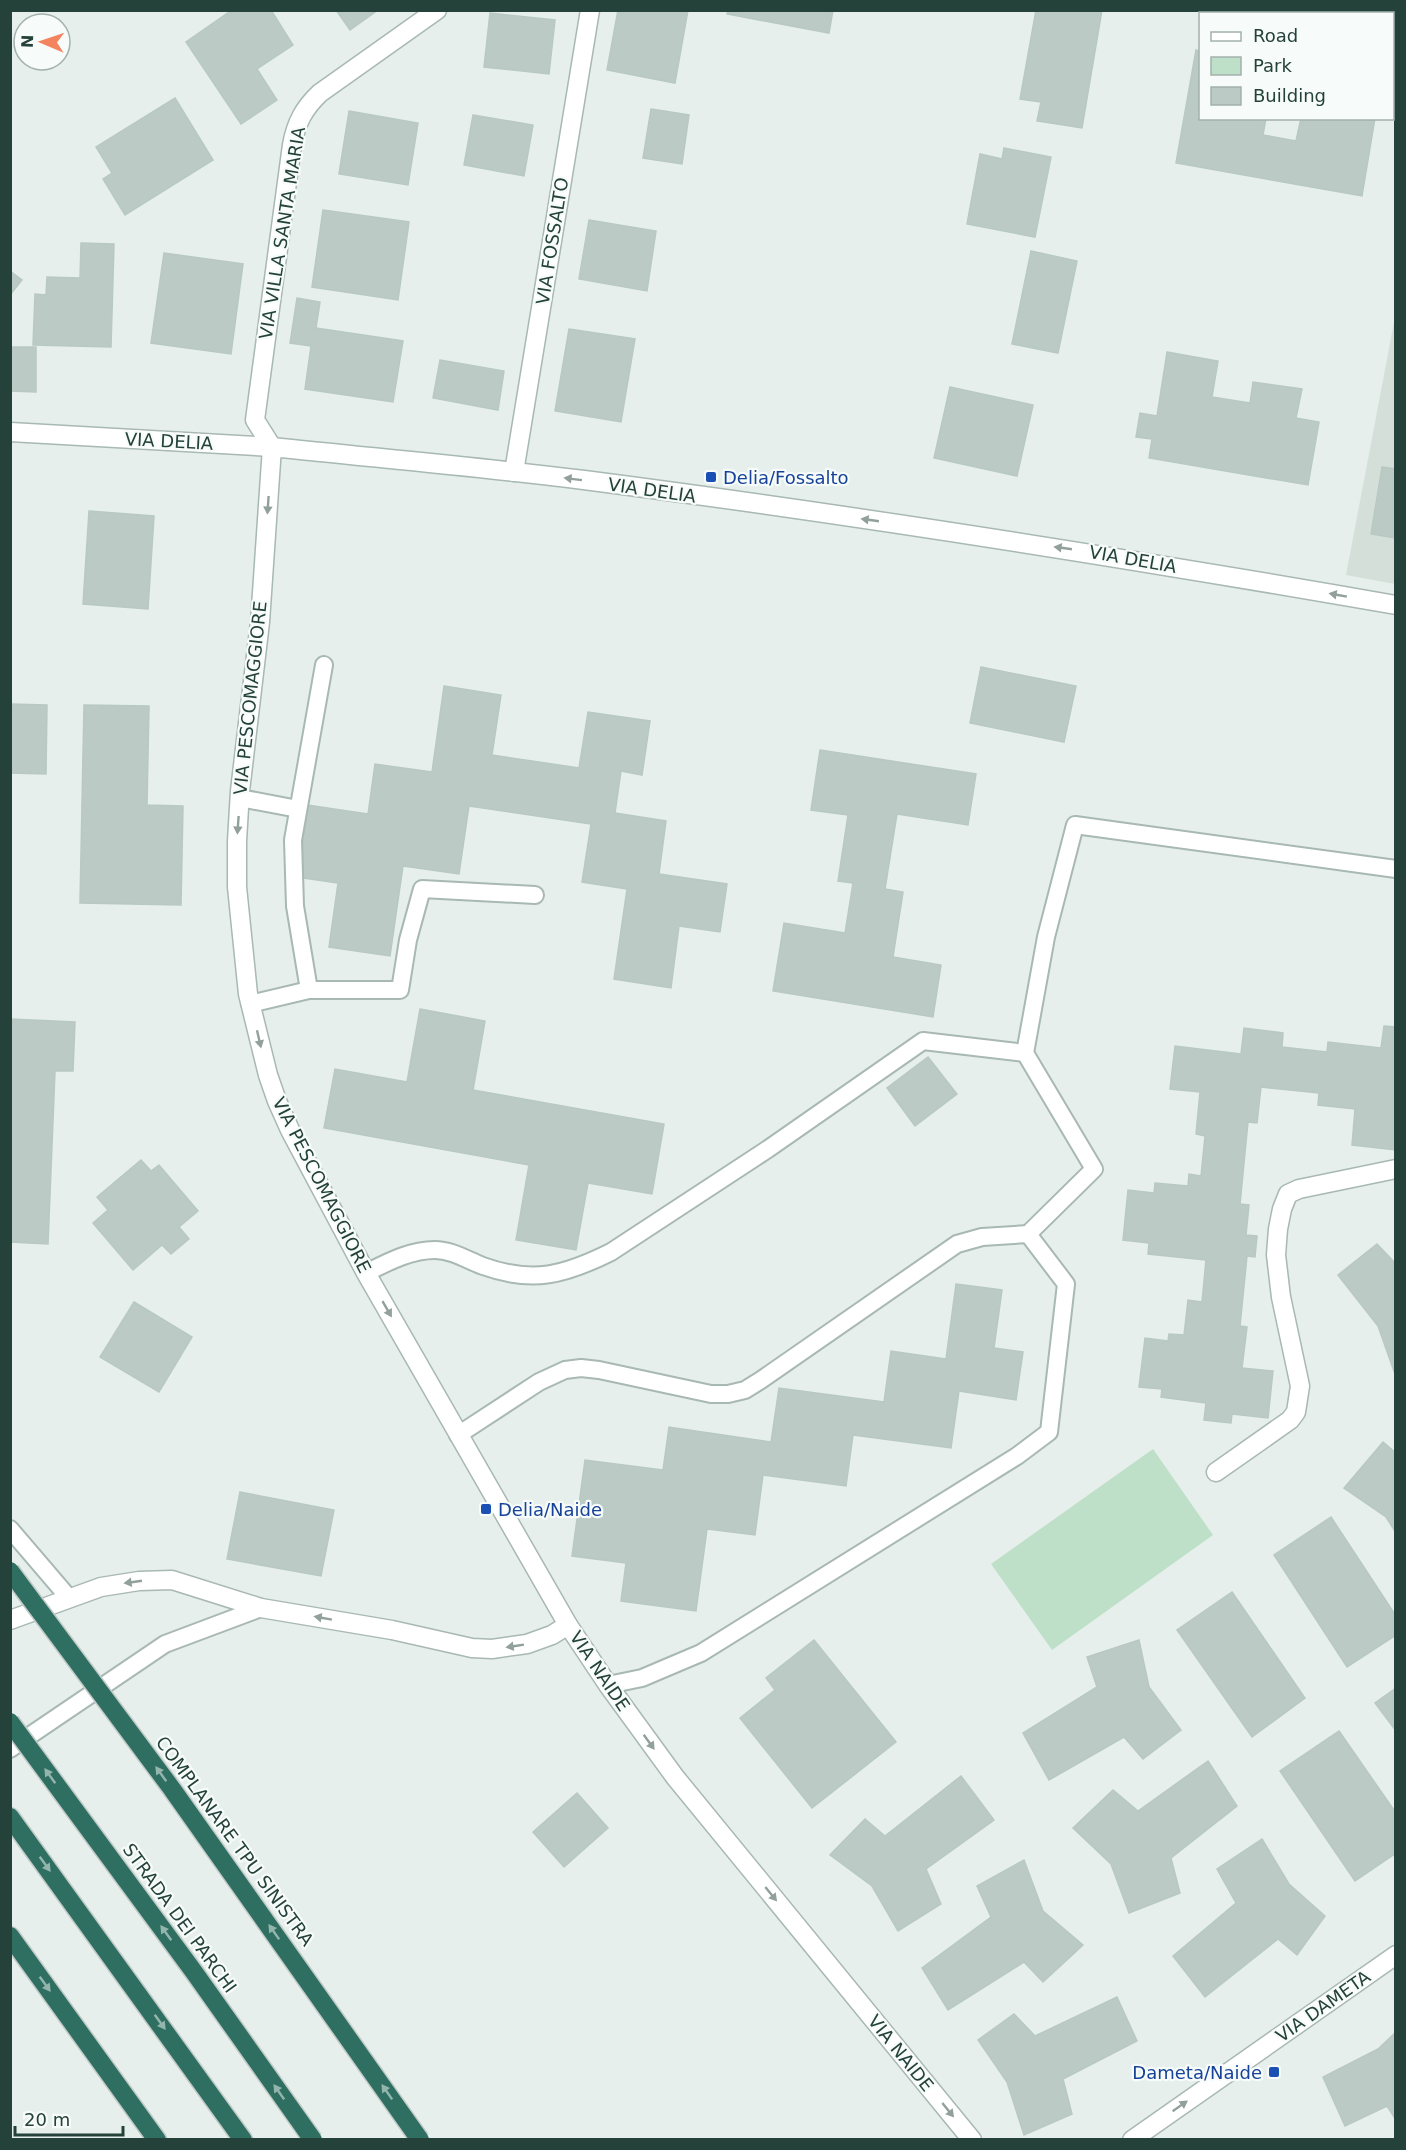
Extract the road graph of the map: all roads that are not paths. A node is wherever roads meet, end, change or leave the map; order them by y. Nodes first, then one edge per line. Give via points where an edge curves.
1 (437, 10) edge
2 (590, 10) edge
3 (10, 432) edge
4 (272, 447) junction
5 (513, 472) junction
6 (1395, 604) edge
7 (324, 665) dead end
8 (240, 798) junction
9 (298, 809) junction
10 (1395, 869) edge
11 (535, 896) dead end
12 (309, 990) junction
13 (250, 1004) junction
14 (1025, 1053) junction
15 (1395, 1169) edge
16 (1028, 1234) junction
17 (366, 1273) junction
18 (458, 1435) junction
19 (1216, 1472) dead end
20 (10, 1529) edge
21 (10, 1571) edge
22 (69, 1598) junction
23 (261, 1608) junction
24 (10, 1620) edge
25 (568, 1625) junction
26 (608, 1685) junction
27 (10, 1722) edge
28 (10, 1749) edge
29 (10, 1817) edge
30 (10, 1936) edge
31 (1395, 1955) edge
32 (157, 2139) edge
33 (243, 2139) edge
34 (313, 2139) edge
35 (420, 2139) edge
36 (972, 2139) edge
37 (1132, 2139) edge

1 - 4 street, VIA VILLA SANTA MARIA via 320,93 298,120 255,420
2 - 5 street, VIA FOSSALTO
3 - 4 street, VIA DELIA
4 - 5 street, VIA DELIA
4 -> 8 street, VIA PESCOMAGGIORE via 260,622
6 -> 5 street, VIA DELIA via 1070,549
7 - 9 lane
8 - 9 lane
8 -> 13 street, VIA PESCOMAGGIORE via 237,887
9 - 12 lane via 292,840 295,906
10 - 14 lane via 1075,825 1046,937
11 - 12 lane via 422,889 400,990
12 - 13 lane
13 -> 17 street, VIA PESCOMAGGIORE via 268,1075 290,1130
14 - 16 lane via 1094,1169
14 - 17 lane via 923,1041 611,1252 561,1273 520,1276 436,1250 393,1259
15 - 19 street via 1288,1194 1278,1229 1276,1255 1300,1386 1296,1412
16 - 18 lane via 982,1237 957,1244 745,1390 711,1394 599,1370 565,1370 539,1382
16 - 26 lane via 1066,1284 1049,1432 1017,1456 701,1653 642,1678
17 -> 18 street, VIA PESCOMAGGIORE
18 - 25 street, VIA PESCOMAGGIORE
20 - 22 lane
35 -> 21 highway, COMPLANARE TPU SINISTRA, bridge via 172,1789
23 -> 22 street, VIA NAIDE via 172,1580 101,1587
22 - 24 street, VIA NAIDE
25 -> 23 street, VIA NAIDE via 537,1641 492,1649 472,1648
23 - 28 lane via 165,1644
25 - 26 street, VIA NAIDE
26 -> 36 street, VIA NAIDE via 675,1777
34 -> 27 highway, STRADA DEI PARCHI, bridge
29 -> 33 highway
30 -> 32 highway
37 -> 31 street, VIA DAMETA

